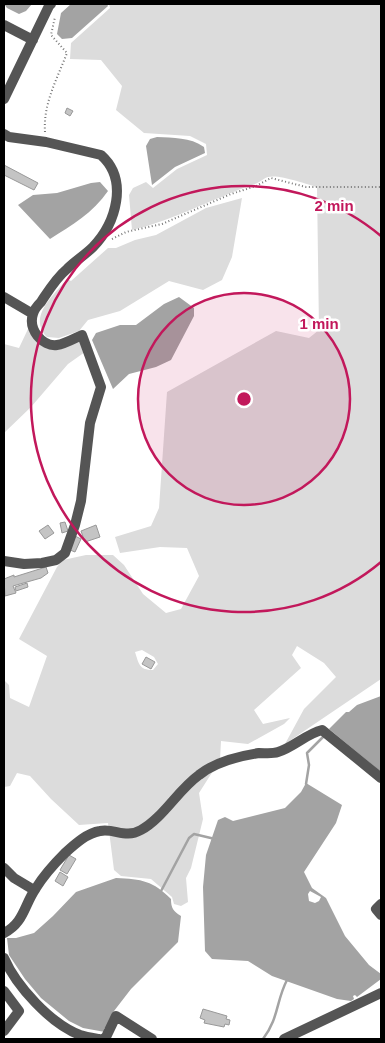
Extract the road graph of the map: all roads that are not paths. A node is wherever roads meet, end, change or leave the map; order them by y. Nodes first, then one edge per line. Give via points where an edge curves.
1 (54, 7) edge
2 (4, 25) edge
3 (33, 40) junction
4 (4, 99) edge
5 (4, 134) edge
6 (4, 296) edge
7 (33, 314) junction
8 (4, 561) edge
9 (381, 778) edge
10 (4, 868) edge
11 (34, 890) junction
12 (381, 904) edge
13 (381, 915) edge
14 (4, 933) edge
15 (4, 958) edge
16 (4, 991) edge
17 (381, 993) edge
18 (4, 1031) edge
19 (101, 1039) edge
20 (152, 1039) edge
21 (284, 1039) edge

1 - 3 street via 48,6
2 - 3 street
3 - 4 street
5 - 7 street via 101,155 118,185 118,199 101,237 60,275
6 - 7 street
7 - 8 street via 33,330 46,343 57,345 82,335 101,387 89,430 81,501 64,553 56,560 42,563
9 - 11 street via 322,730 315,732 280,752 238,758 201,773 141,830 122,834 101,830 91,834 45,874
10 - 11 street
11 - 14 street via 18,924
12 - 13 street via 376,910
15 - 19 street via 18,981 50,1017 80,1035
16 - 18 street via 19,1011
17 - 21 street
19 - 20 street via 106,1037 116,1016

